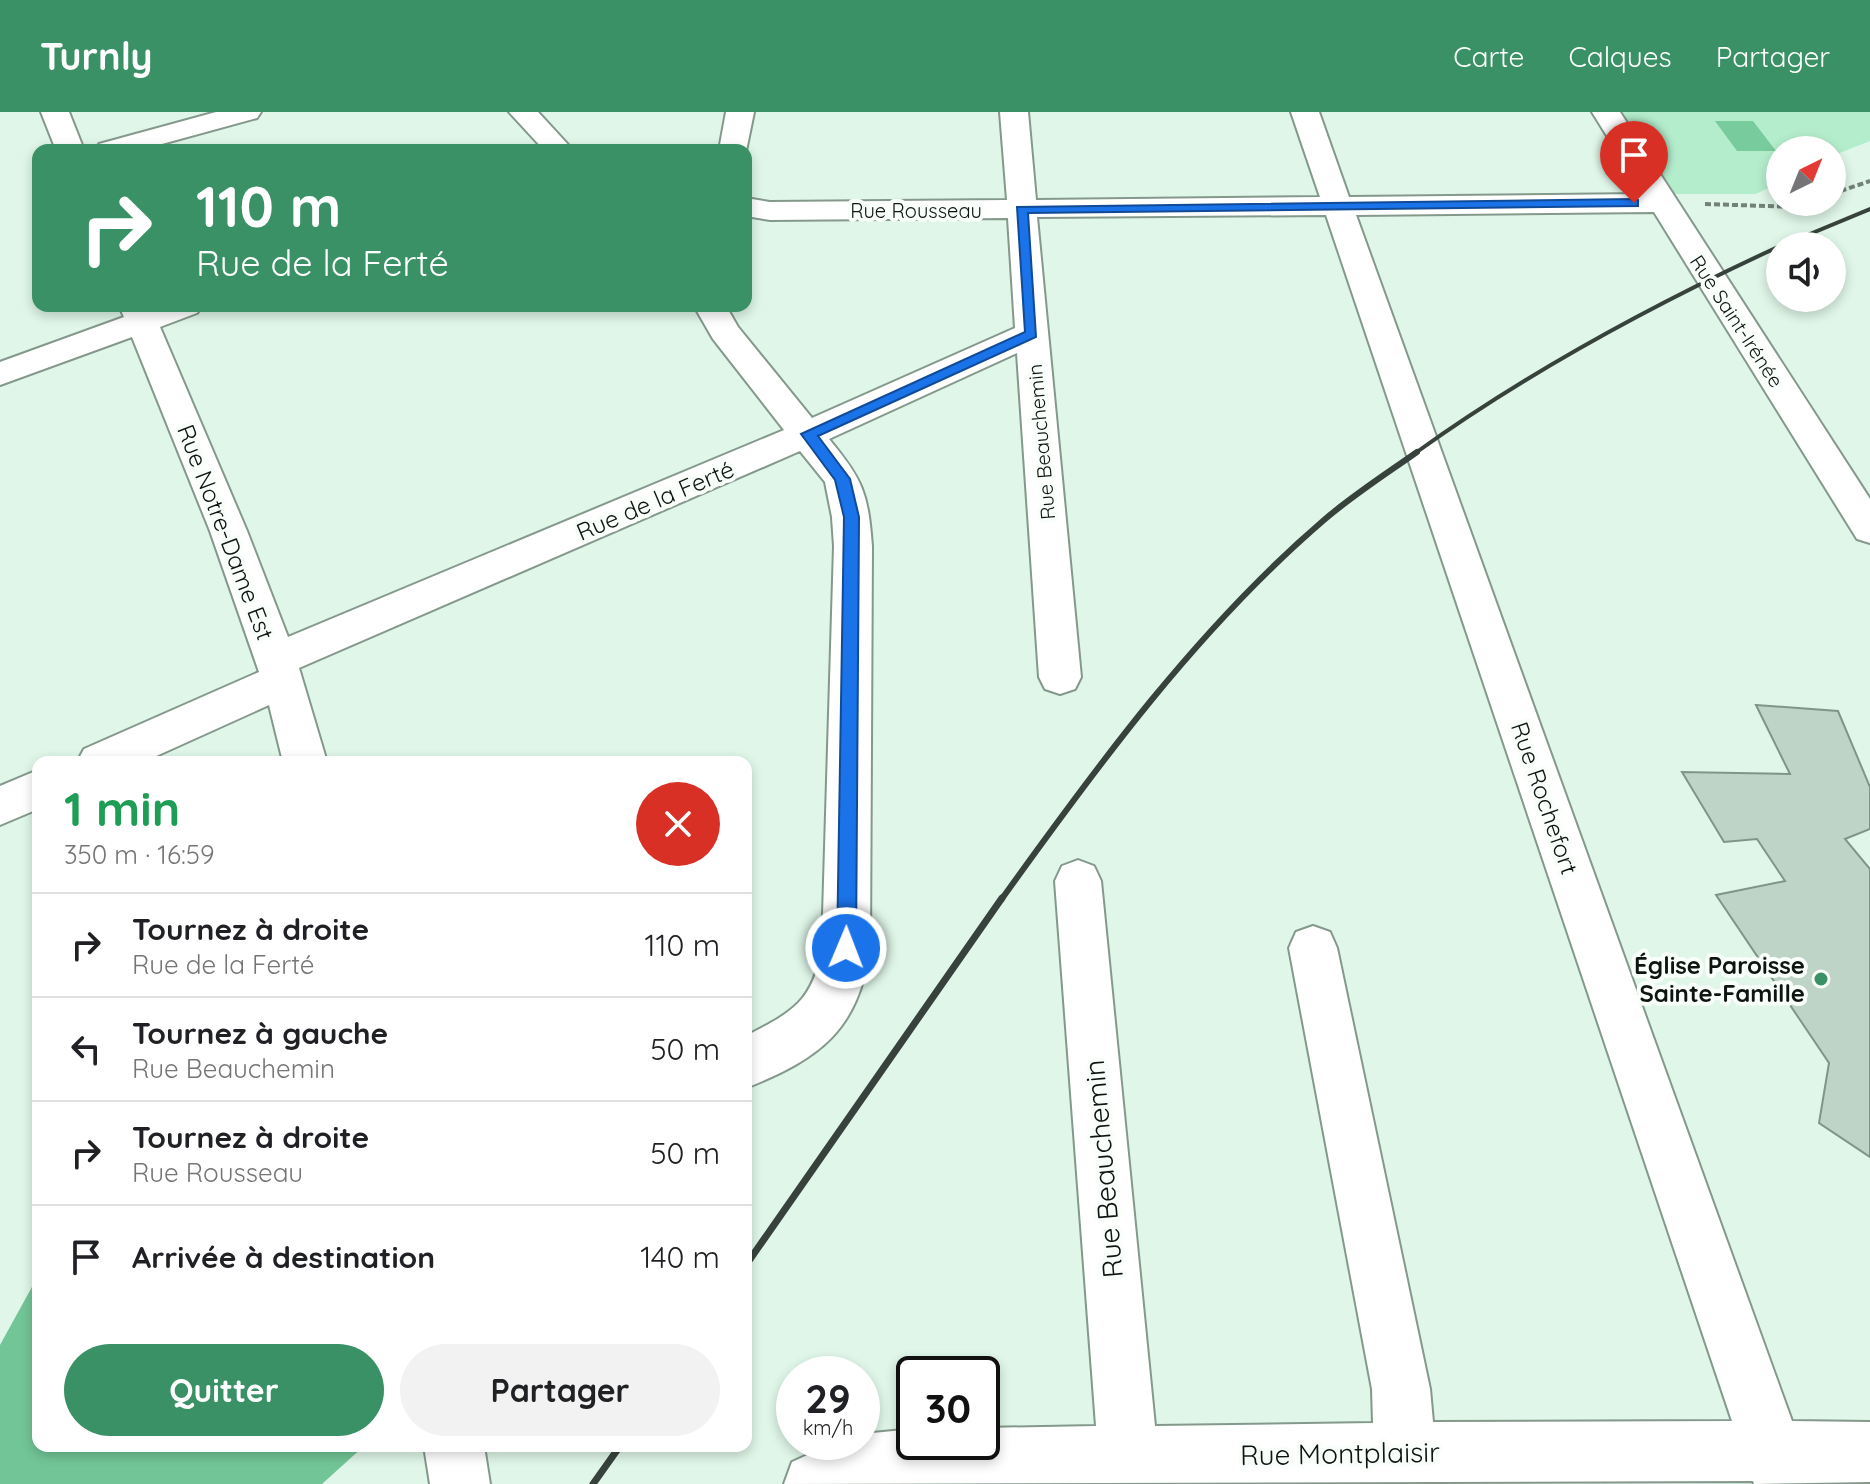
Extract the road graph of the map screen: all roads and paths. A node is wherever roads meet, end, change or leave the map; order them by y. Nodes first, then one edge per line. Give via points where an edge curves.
1 (55, 112) edge
2 (247, 112) edge
3 (523, 112) edge
4 (740, 112) edge
5 (1014, 112) edge
6 (1305, 112) edge
7 (1606, 112) edge
8 (68, 144) edge
9 (131, 144) edge
10 (553, 144) edge
11 (734, 144) edge
12 (1870, 181) edge
13 (1846, 189) edge
14 (1662, 203) junction
15 (1338, 206) junction
16 (1766, 206) edge
17 (752, 208) edge
18 (1021, 209) junction
19 (713, 312) edge
20 (138, 314) edge
21 (1031, 334) junction
22 (0, 374) edge
23 (808, 434) junction
24 (1870, 529) edge
25 (279, 670) junction
26 (1060, 677) dead end
27 (111, 756) edge
28 (303, 756) edge
29 (32, 792) edge
30 (0, 806) edge
31 (1078, 881) dead end
32 (1313, 948) dead end
33 (752, 1060) edge
34 (455, 1452) edge
35 (1870, 1452) edge
36 (1128, 1456) junction
37 (1778, 1468) edge
38 (1408, 1469) edge
39 (460, 1484) edge
40 (814, 1484) edge

1 - 8 street
2 - 9 street
3 - 10 street
4 - 11 street
5 - 18 street, Rue Beauchemin
6 - 15 street, Rue Rochefort
7 - 14 street, Rue Saint-Irénée
12 - 13 path
14 - 15 street, Rue Rousseau
14 - 16 path
14 - 24 street, Rue Saint-Irénée
15 - 18 street, Rue Rousseau
15 - 37 street, Rue Rochefort
17 - 18 street, Rue Rousseau
18 - 21 street, Rue Beauchemin
19 - 23 street
20 - 22 street
20 - 25 street, Rue Notre-Dame Est
21 - 23 street, Rue de la Ferté
21 - 26 street, Rue Beauchemin
23 - 25 street, Rue de la Ferté
23 - 33 street via 842,479 851,517 846,948 842,984 823,1014
25 - 27 street, Rue de la Ferté
25 - 28 street, Rue Notre-Dame Est
29 - 30 street
31 - 36 street, Rue Beauchemin
32 - 38 street via 1401,1389
34 - 39 street
35 - 37 street, Rue Montplaisir
36 - 38 street, Rue Montplaisir
36 - 40 street, Rue Montplaisir via 891,1459 842,1469
37 - 38 street, Rue Montplaisir via 1605,1450

